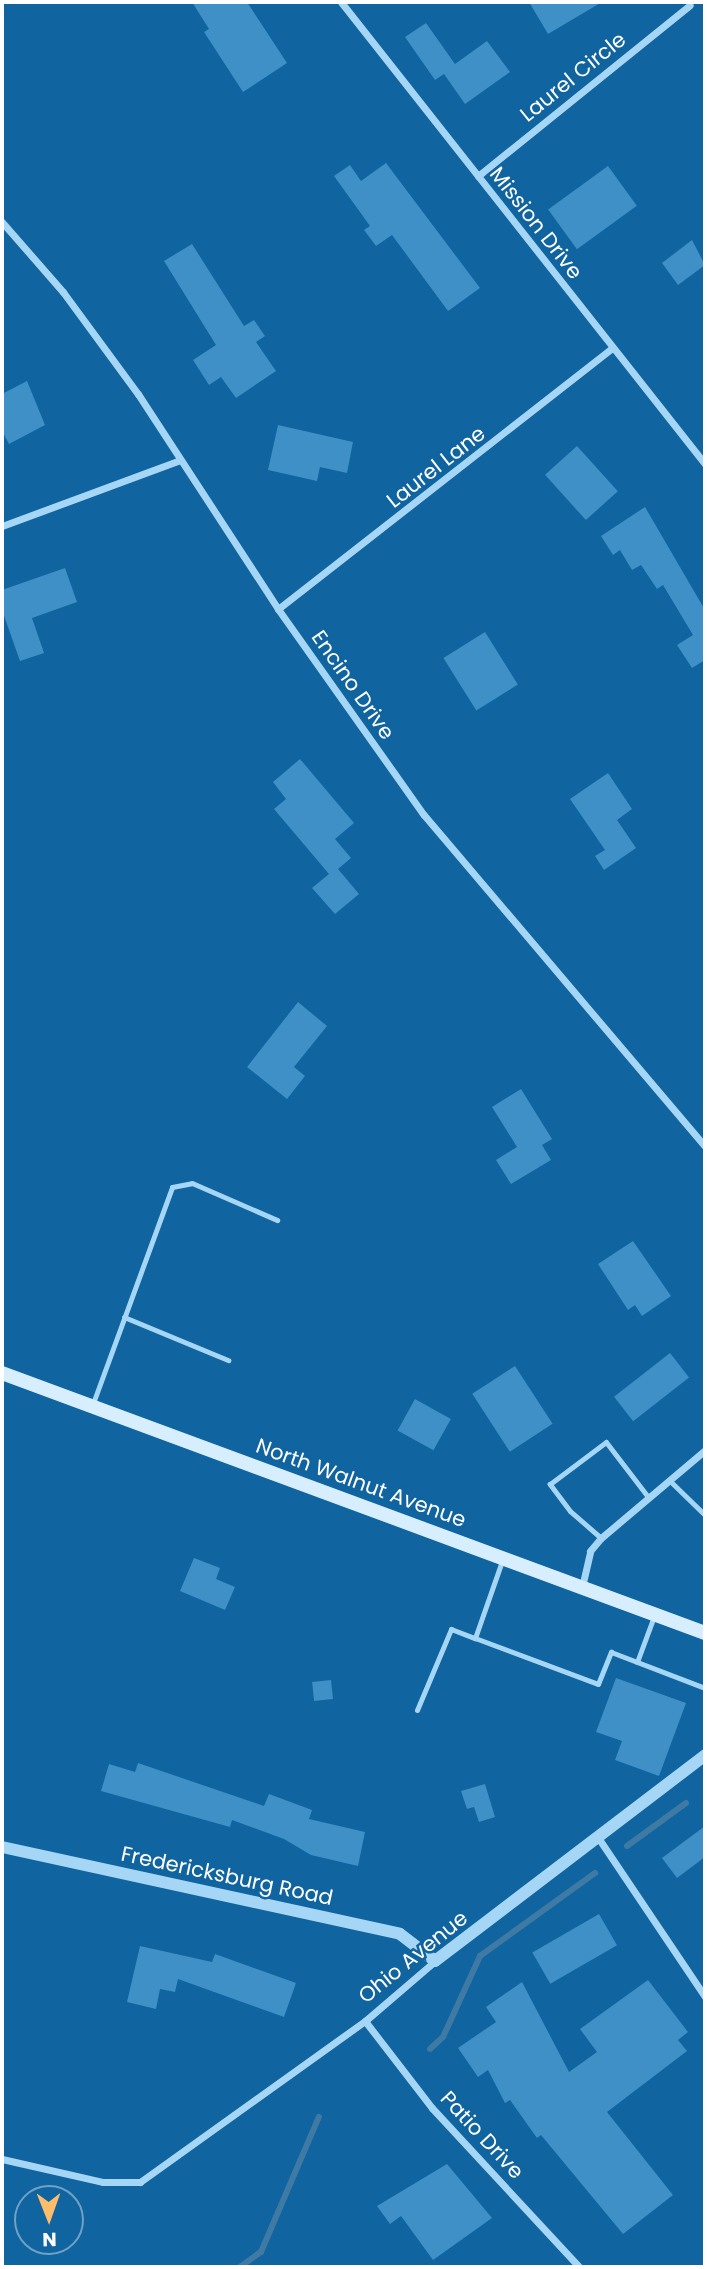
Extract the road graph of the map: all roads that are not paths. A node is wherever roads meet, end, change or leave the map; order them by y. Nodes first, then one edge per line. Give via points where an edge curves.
1 (341, 2) edge
2 (690, 5) dead end
3 (478, 176) junction
4 (2, 222) edge
5 (612, 348) junction
6 (178, 461) junction
7 (705, 464) edge
8 (2, 526) edge
9 (278, 609) junction
10 (705, 1146) edge
11 (277, 1220) dead end
12 (124, 1317) junction
13 (228, 1360) dead end
14 (2, 1373) edge
15 (92, 1406) junction
16 (705, 1450) edge
17 (670, 1481) junction
18 (648, 1497) junction
19 (705, 1515) edge
20 (601, 1538) junction
21 (503, 1558) junction
22 (582, 1587) junction
23 (655, 1615) junction
24 (705, 1633) edge
25 (475, 1637) junction
26 (637, 1662) junction
27 (705, 1688) edge
28 (417, 1710) dead end
29 (705, 1755) edge
30 (597, 1835) junction
31 (2, 1847) edge
32 (435, 1961) junction
33 (705, 1997) edge
34 (365, 2021) junction
35 (2, 2159) edge
36 (579, 2267) edge

1 - 3 street, Mission Drive
2 - 3 street, Laurel Circle
3 - 5 street, Mission Drive
4 - 6 street, Encino Drive via 63,292 138,394
5 - 7 street, Mission Drive
5 - 9 street, Laurel Lane
6 - 8 street
6 - 9 street, Encino Drive
9 - 10 street, Encino Drive via 424,815
11 - 12 lane via 192,1183 177,1184
12 - 13 lane
12 - 15 lane
14 - 15 main road, North Walnut Avenue
15 - 21 main road, North Walnut Avenue
16 - 17 street
17 - 18 street
17 - 19 lane
18 - 20 street
18 - 20 lane via 606,1442 550,1484 570,1511
20 - 22 street via 590,1551
21 - 22 main road, North Walnut Avenue
21 - 25 lane
22 - 23 main road, North Walnut Avenue
23 - 24 main road, North Walnut Avenue
23 - 26 lane
25 - 26 lane via 598,1684 611,1652
25 - 28 lane via 451,1629
26 - 27 lane
29 - 30 street, Ohio Avenue
30 - 32 street, Ohio Avenue
30 - 33 street
31 - 32 street, Fredericksburg Road via 400,1934
32 - 34 street, Ohio Avenue
34 - 35 street, Ohio Avenue via 140,2182 103,2182
34 - 36 street, Patio Drive via 432,2108

